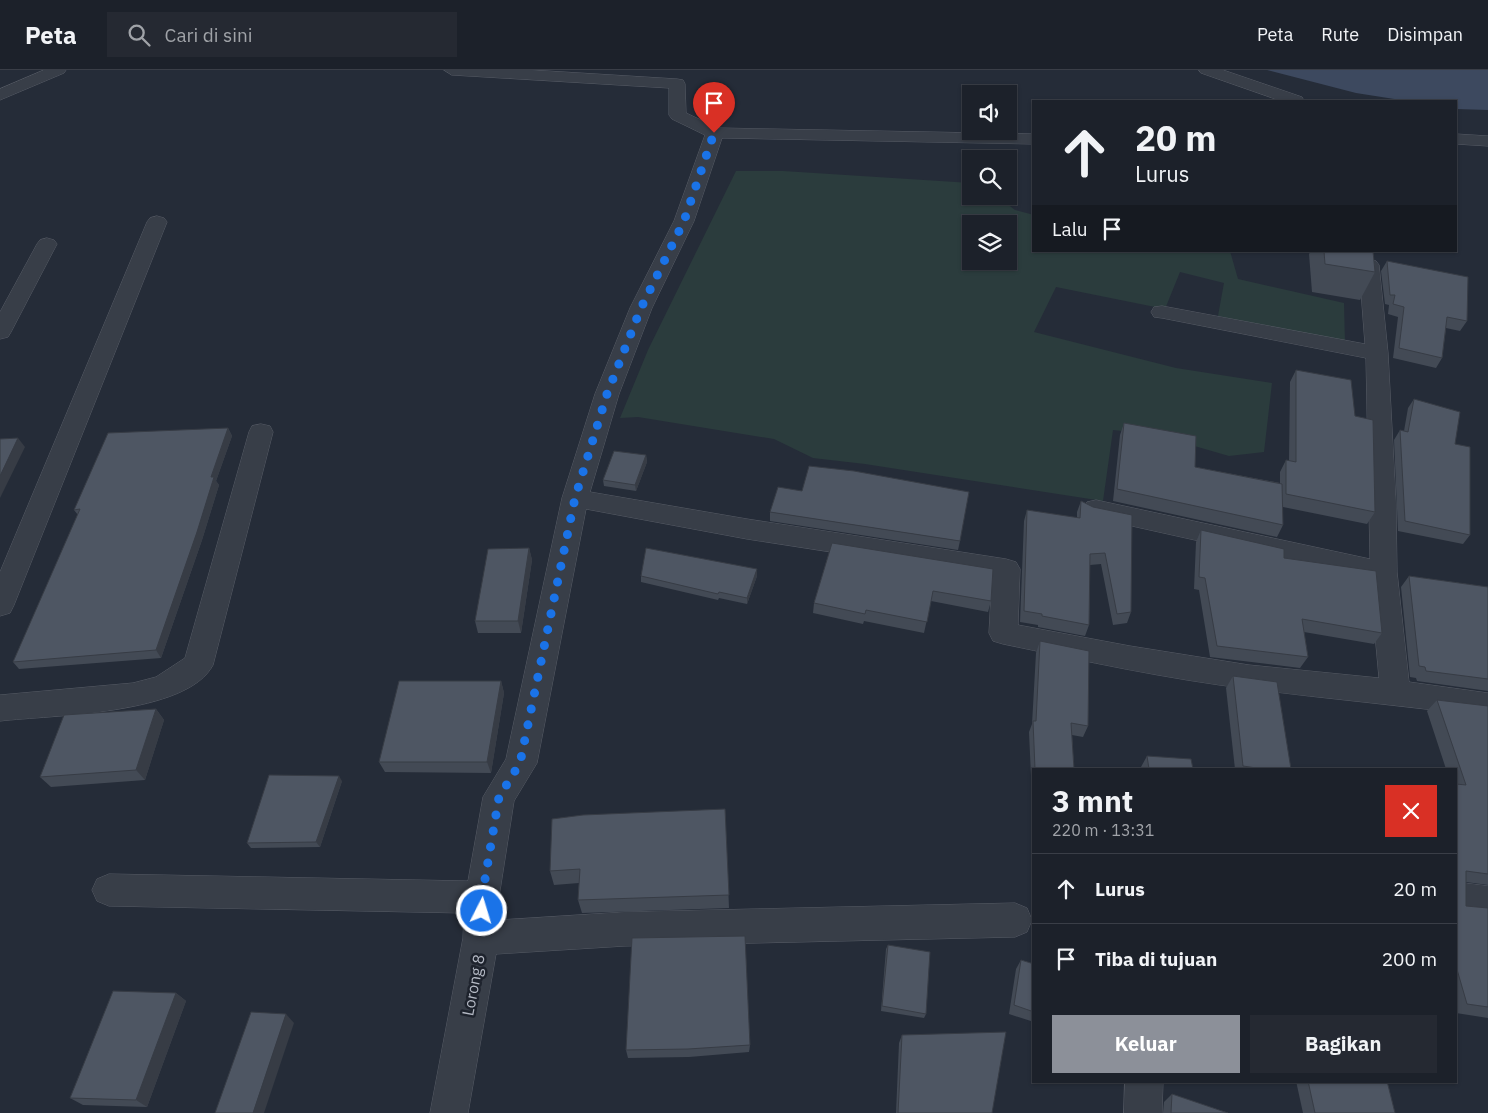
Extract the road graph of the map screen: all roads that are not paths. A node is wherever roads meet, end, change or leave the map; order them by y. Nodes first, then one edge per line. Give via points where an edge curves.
1 (58, 70) edge
2 (452, 70) edge
3 (1207, 70) edge
4 (0, 95) edge
5 (1293, 100) edge
6 (714, 133) junction
7 (1032, 139) edge
8 (1457, 139) edge
9 (1488, 141) edge
10 (158, 222) dead end
11 (47, 244) dead end
12 (1369, 265) edge
13 (1162, 312) dead end
14 (0, 332) edge
15 (1377, 353) junction
16 (261, 432) dead end
17 (575, 498) junction
18 (1089, 507) edge
19 (1383, 572) junction
20 (0, 605) edge
21 (1395, 692) junction
22 (1488, 705) edge
23 (0, 708) edge
24 (109, 890) dead end
25 (482, 897) junction
26 (1457, 898) edge
27 (1488, 902) edge
28 (1015, 920) dead end
29 (481, 938) junction
30 (1144, 1083) edge
31 (449, 1113) edge
32 (1143, 1113) edge

1 - 4 street
2 - 6 street via 677,84 678,116
3 - 5 street
6 - 7 street
6 - 17 street via 684,221 641,308 607,394
8 - 9 street
10 - 20 street
11 - 14 street
12 - 15 street
13 - 15 street
15 - 19 street
16 - 23 street via 198,665 164,686 133,695
17 - 21 street via 1006,570 1003,633 1202,670
17 - 25 street, Lorong 8 via 520,763 499,797
18 - 19 street
19 - 21 street
21 - 22 street
24 - 25 street
25 - 29 street, Lorong 8
26 - 27 street
28 - 29 street via 625,930
29 - 31 street, Lorong 8
30 - 32 street

